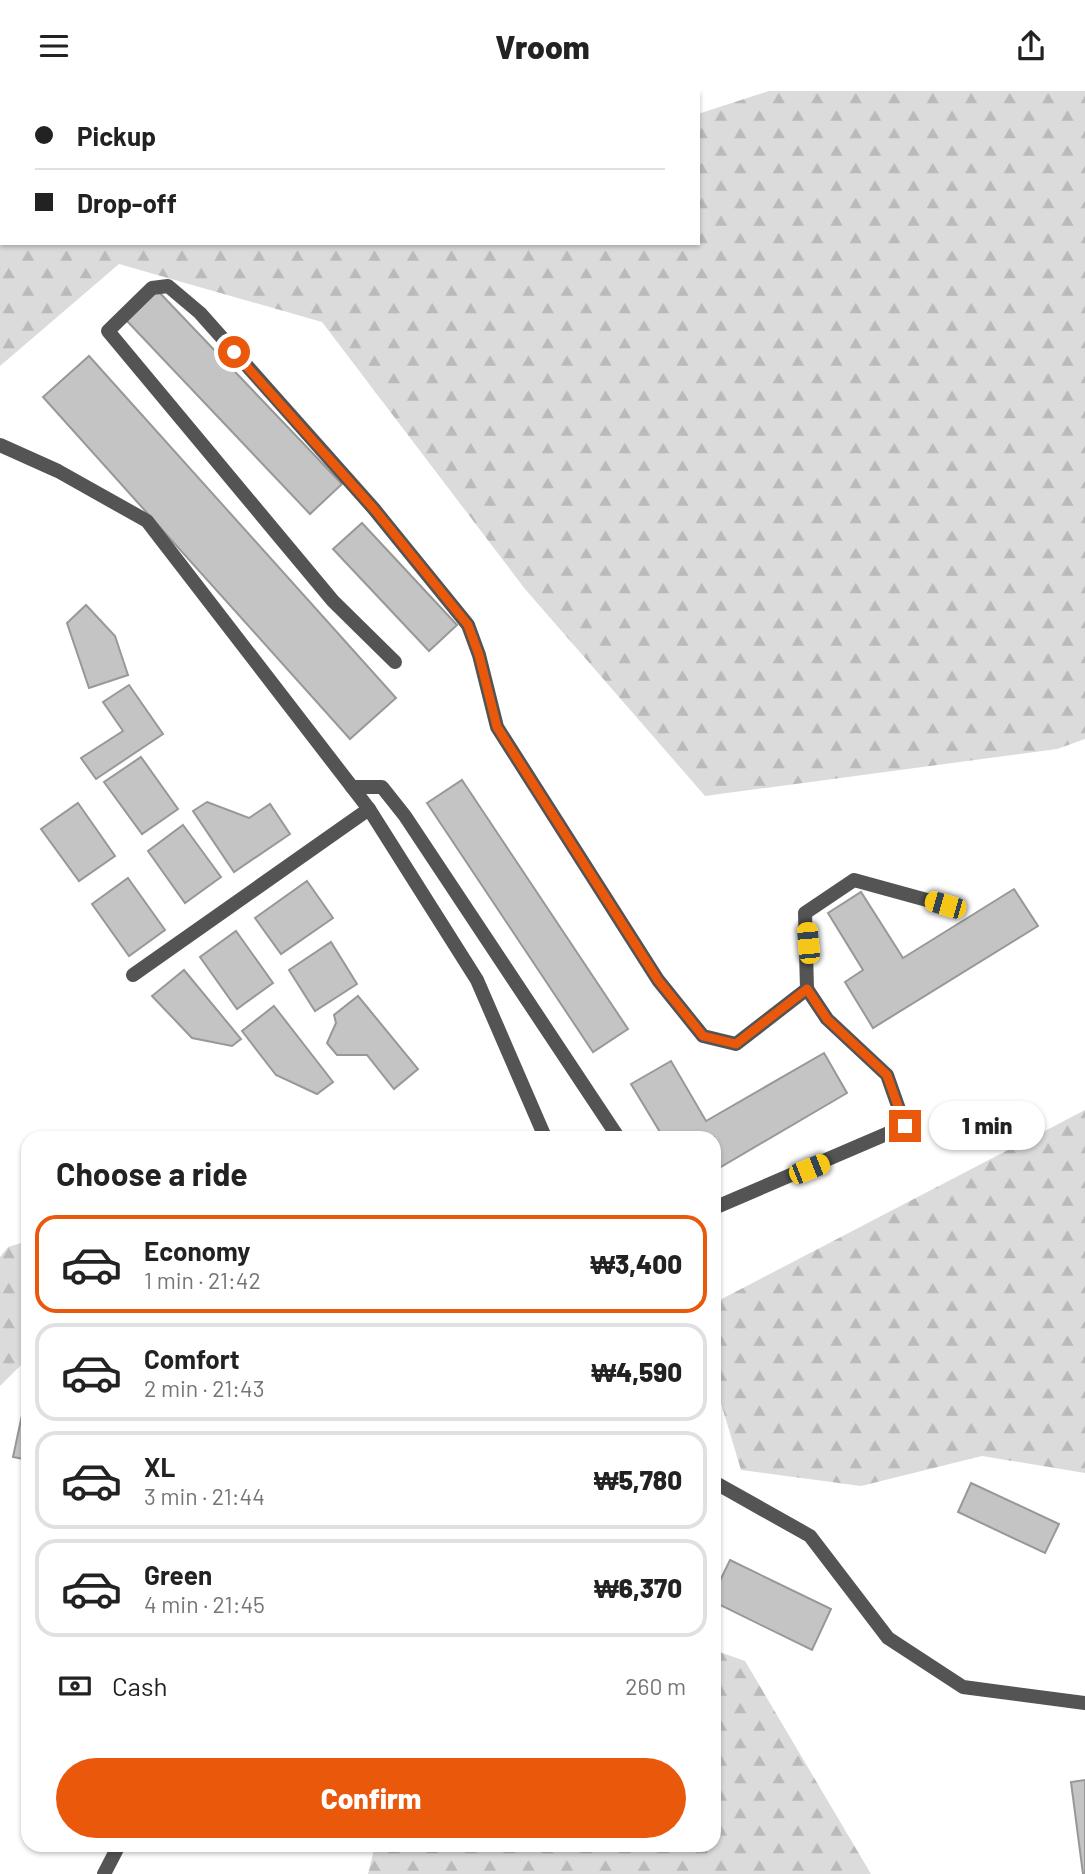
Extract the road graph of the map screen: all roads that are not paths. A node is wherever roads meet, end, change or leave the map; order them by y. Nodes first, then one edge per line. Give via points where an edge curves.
1 (0, 445) edge
2 (394, 662) dead end
3 (352, 787) junction
4 (369, 809) junction
5 (945, 905) dead end
6 (133, 975) dead end
7 (807, 989) junction
8 (542, 1131) edge
9 (614, 1131) edge
10 (721, 1205) edge
11 (721, 1486) edge
12 (1085, 1703) edge
13 (115, 1852) edge
14 (104, 1874) edge

1 - 3 street via 58,471 147,521
2 - 7 street via 333,601 108,331 152,288 168,286 200,313 374,509 468,625 497,727 658,980 703,1036 736,1044
3 - 4 street
3 - 9 street via 382,787 405,816
4 - 6 street
4 - 8 street via 477,980
5 - 7 street via 854,880 833,892 805,913
7 - 10 street via 827,1019 887,1075 905,1126
11 - 12 street via 810,1536 887,1638 963,1687
13 - 14 street

